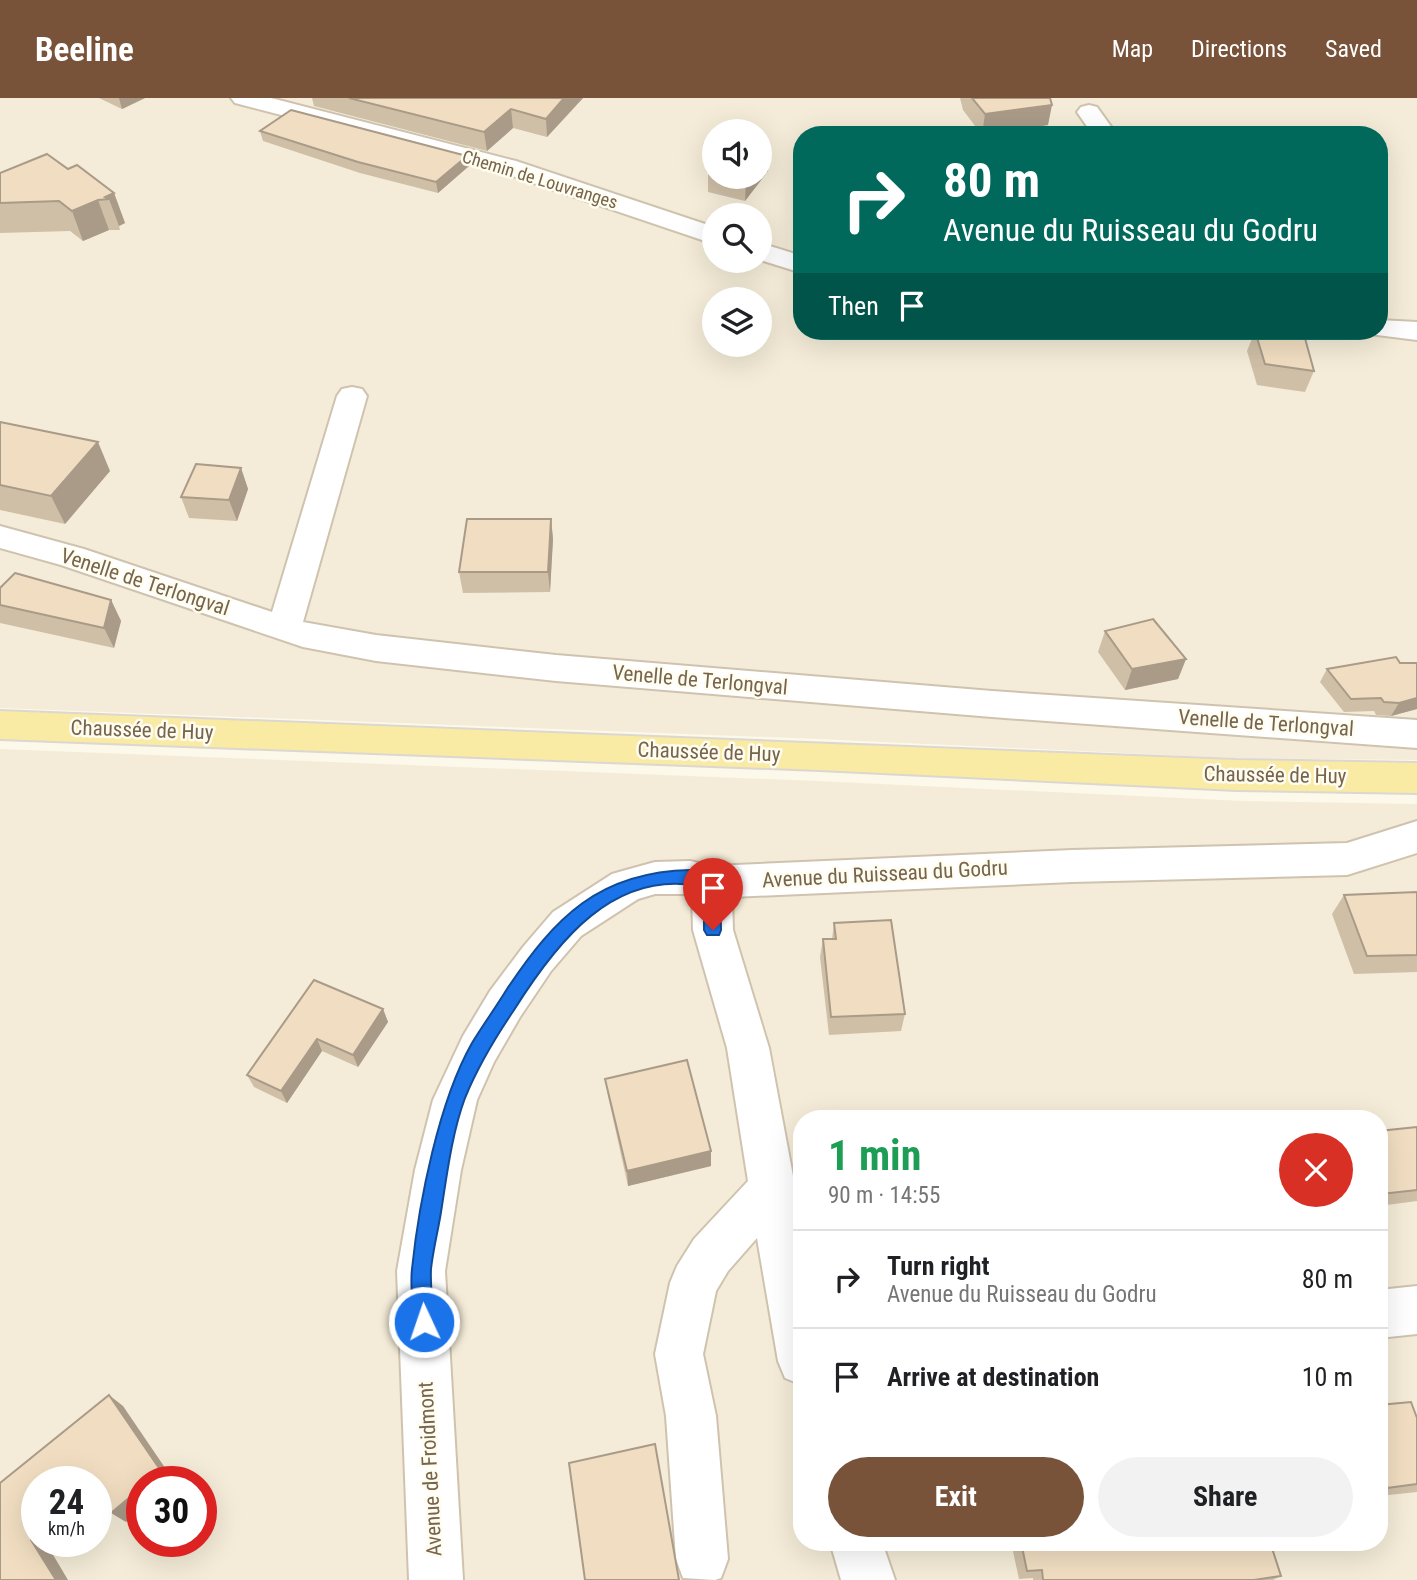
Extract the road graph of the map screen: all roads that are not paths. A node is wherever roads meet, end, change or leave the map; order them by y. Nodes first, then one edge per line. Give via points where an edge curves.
1 (243, 98) edge
2 (1089, 113) dead end
3 (1098, 126) edge
4 (702, 232) edge
5 (772, 255) edge
6 (793, 262) edge
7 (1388, 329) edge
8 (1417, 331) edge
9 (352, 396) dead end
10 (0, 537) edge
11 (285, 628) junction
12 (0, 725) edge
13 (1417, 734) edge
14 (1417, 778) edge
15 (1417, 837) edge
16 (712, 882) junction
17 (772, 1188) junction
18 (793, 1308) edge
19 (1417, 1310) edge
20 (1388, 1313) edge
21 (859, 1551) edge
22 (702, 1559) dead end
23 (436, 1580) edge
24 (868, 1580) edge

1 - 4 street, Chemin de Louvranges via 507,166
2 - 3 street
5 - 6 street
7 - 8 street
9 - 11 street
10 - 11 street, Venelle de Terlongval
11 - 13 street, Venelle de Terlongval via 376,648 556,668
12 - 14 main road, Chaussée de Huy via 1222,775
15 - 16 street, Avenue du Ruisseau du Godru via 1347,859
16 - 17 street via 713,930 748,1048
16 - 23 street, Avenue de Froidmont via 655,878 626,886 567,925 505,1004 455,1100 421,1270
17 - 18 street
17 - 22 street via 711,1255 694,1283 679,1354 691,1416
19 - 20 street
21 - 24 street

